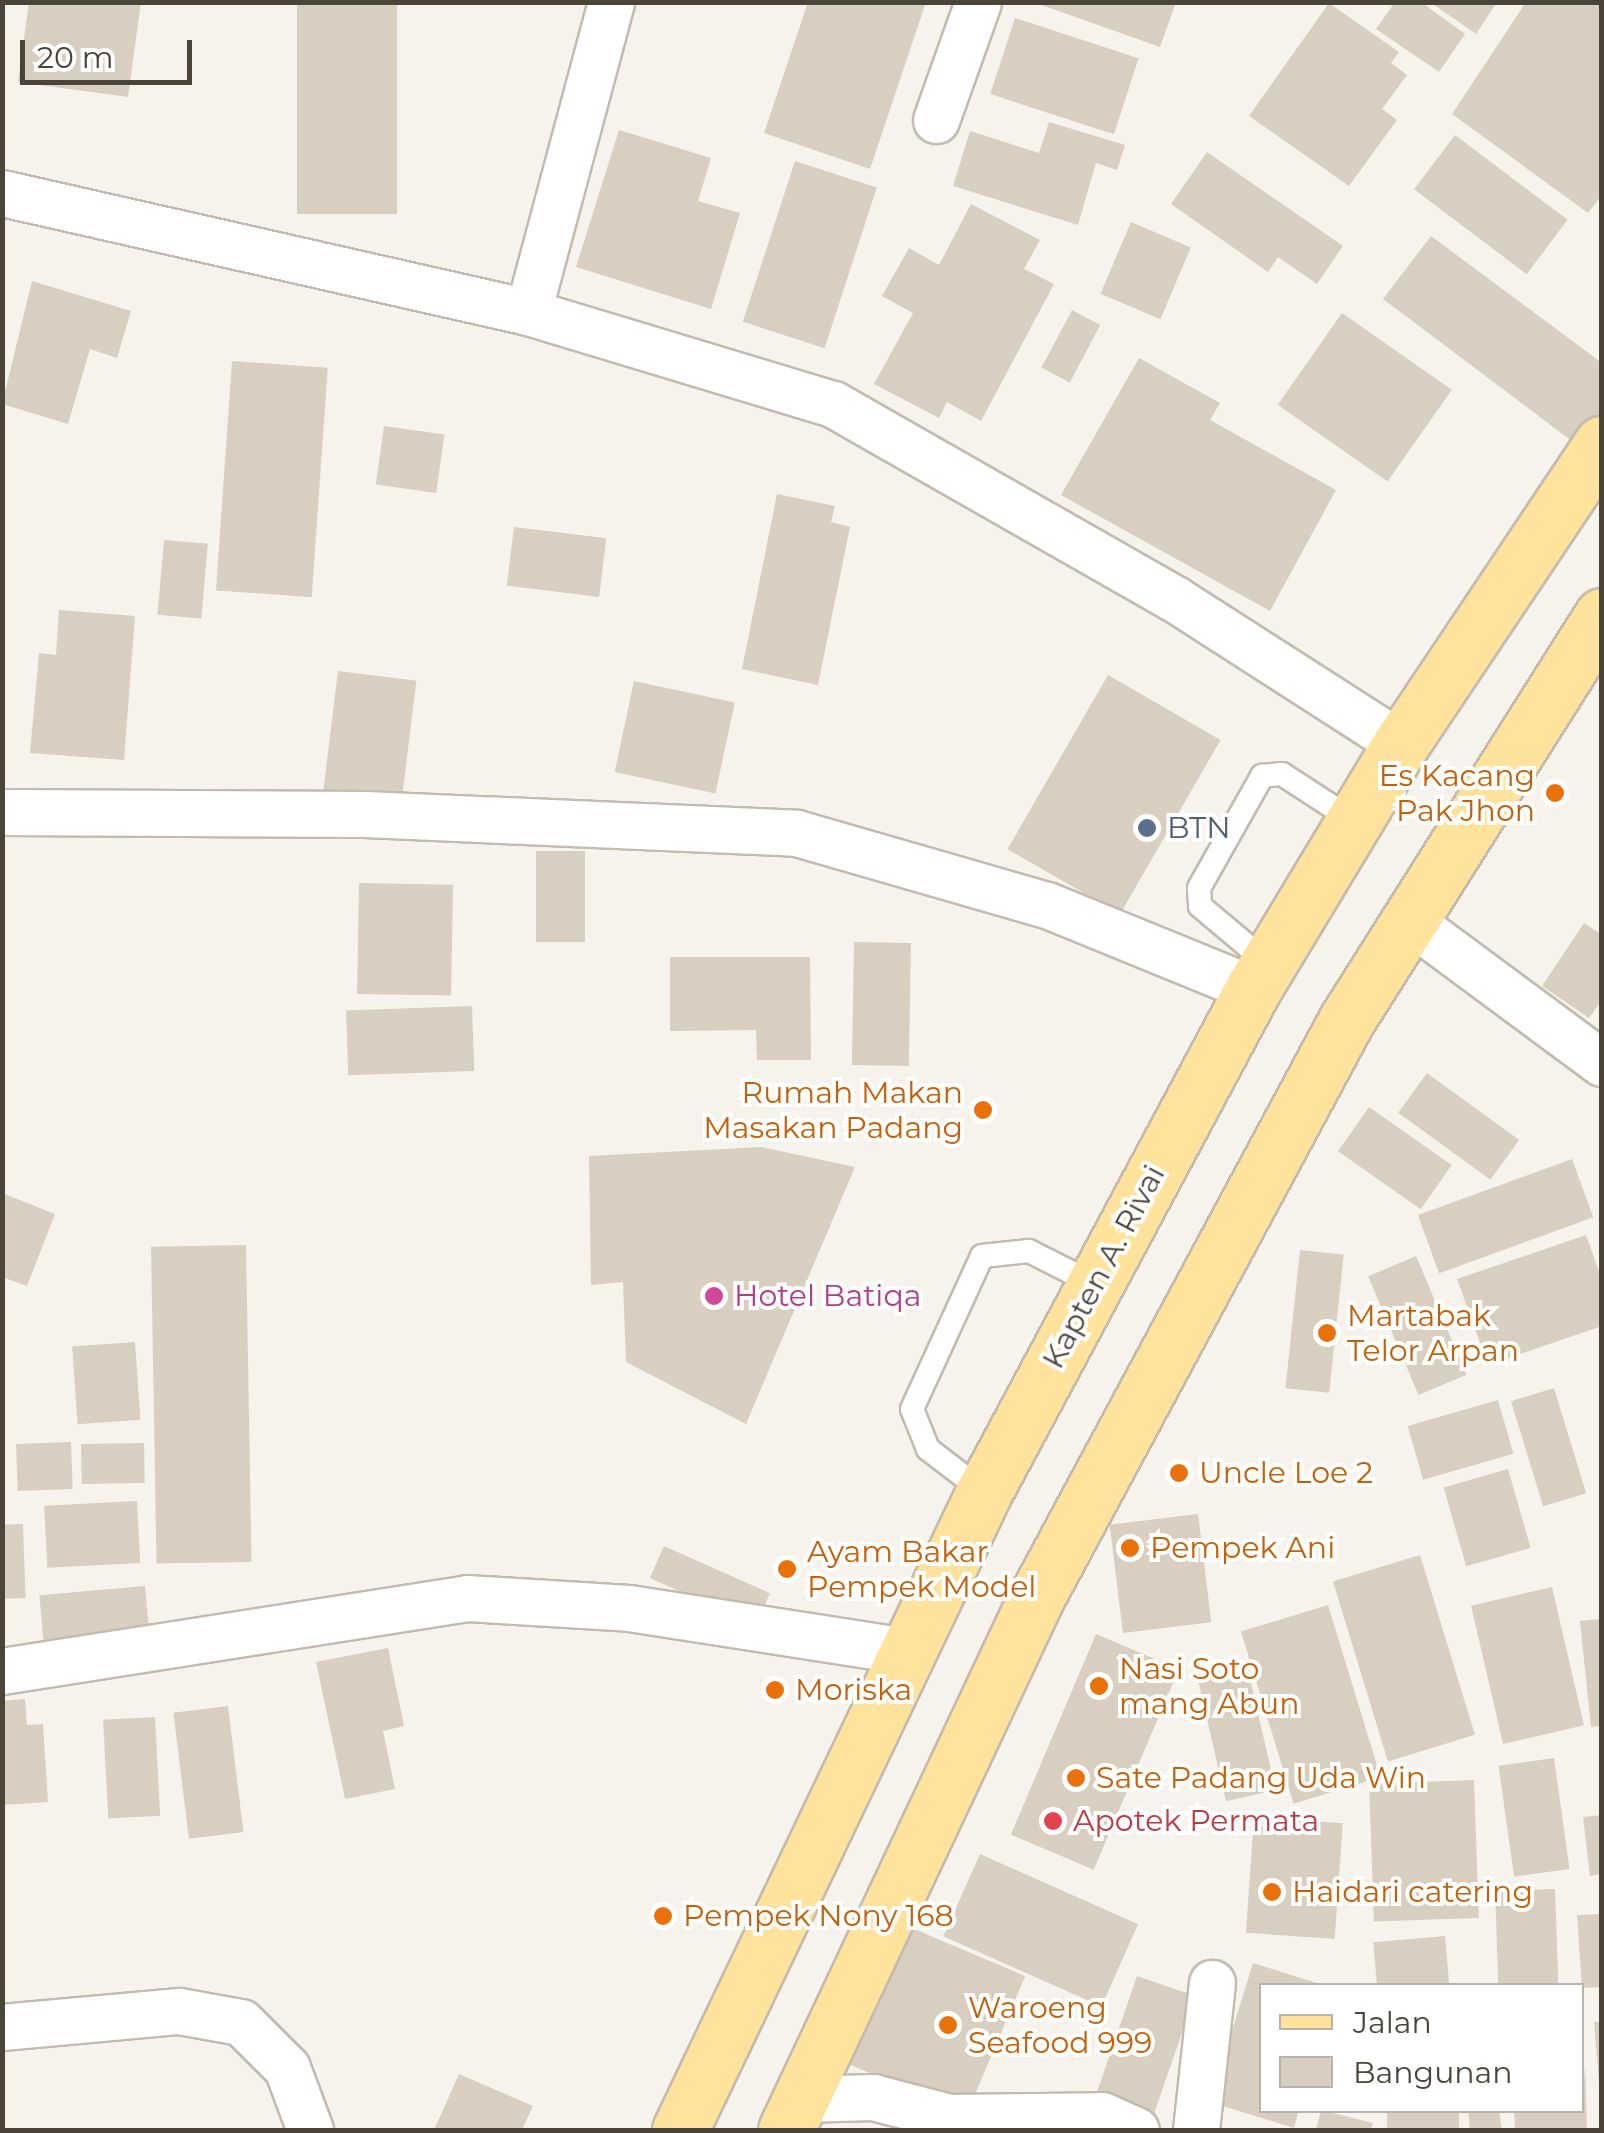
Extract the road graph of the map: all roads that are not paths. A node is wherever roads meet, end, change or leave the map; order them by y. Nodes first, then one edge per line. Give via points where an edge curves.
1 (611, 2) edge
2 (978, 2) edge
3 (936, 120) dead end
4 (2, 193) edge
5 (528, 312) junction
6 (1602, 444) edge
7 (1602, 616) edge
8 (1401, 744) junction
9 (2, 812) edge
10 (1356, 822) junction
11 (1410, 921) junction
12 (1261, 976) junction
13 (1600, 1066) edge
14 (1094, 1284) junction
15 (984, 1492) junction
16 (908, 1651) junction
17 (2, 1670) edge
18 (1212, 1983) dead end
19 (2, 2027) edge
20 (793, 2115) edge
21 (310, 2130) edge
22 (680, 2130) edge
23 (1136, 2130) edge
24 (1196, 2130) edge

1 - 5 street
2 - 3 street
4 - 5 street
5 - 8 street via 833,404 1175,599
6 - 8 main road, Kapten A. Rivai
7 - 11 main road
8 - 10 main road, Kapten A. Rivai
9 - 12 street via 365,814 797,834 1048,905
10 - 12 main road, Kapten A. Rivai
10 - 12 lane via 1282,774 1262,776 1200,888 1200,906
11 - 13 street
11 - 20 main road via 1346,1020 1036,1598
12 - 14 main road, Kapten A. Rivai
14 - 15 main road, Kapten A. Rivai
14 - 15 lane via 1029,1251 982,1256 912,1408 928,1449
15 - 16 main road, Kapten A. Rivai
16 - 17 street via 629,1608 467,1598
16 - 22 main road, Kapten A. Rivai
18 - 24 street
19 - 21 street via 178,2011 242,2022 287,2068
20 - 23 street via 873,2097 948,2117 1102,2114

